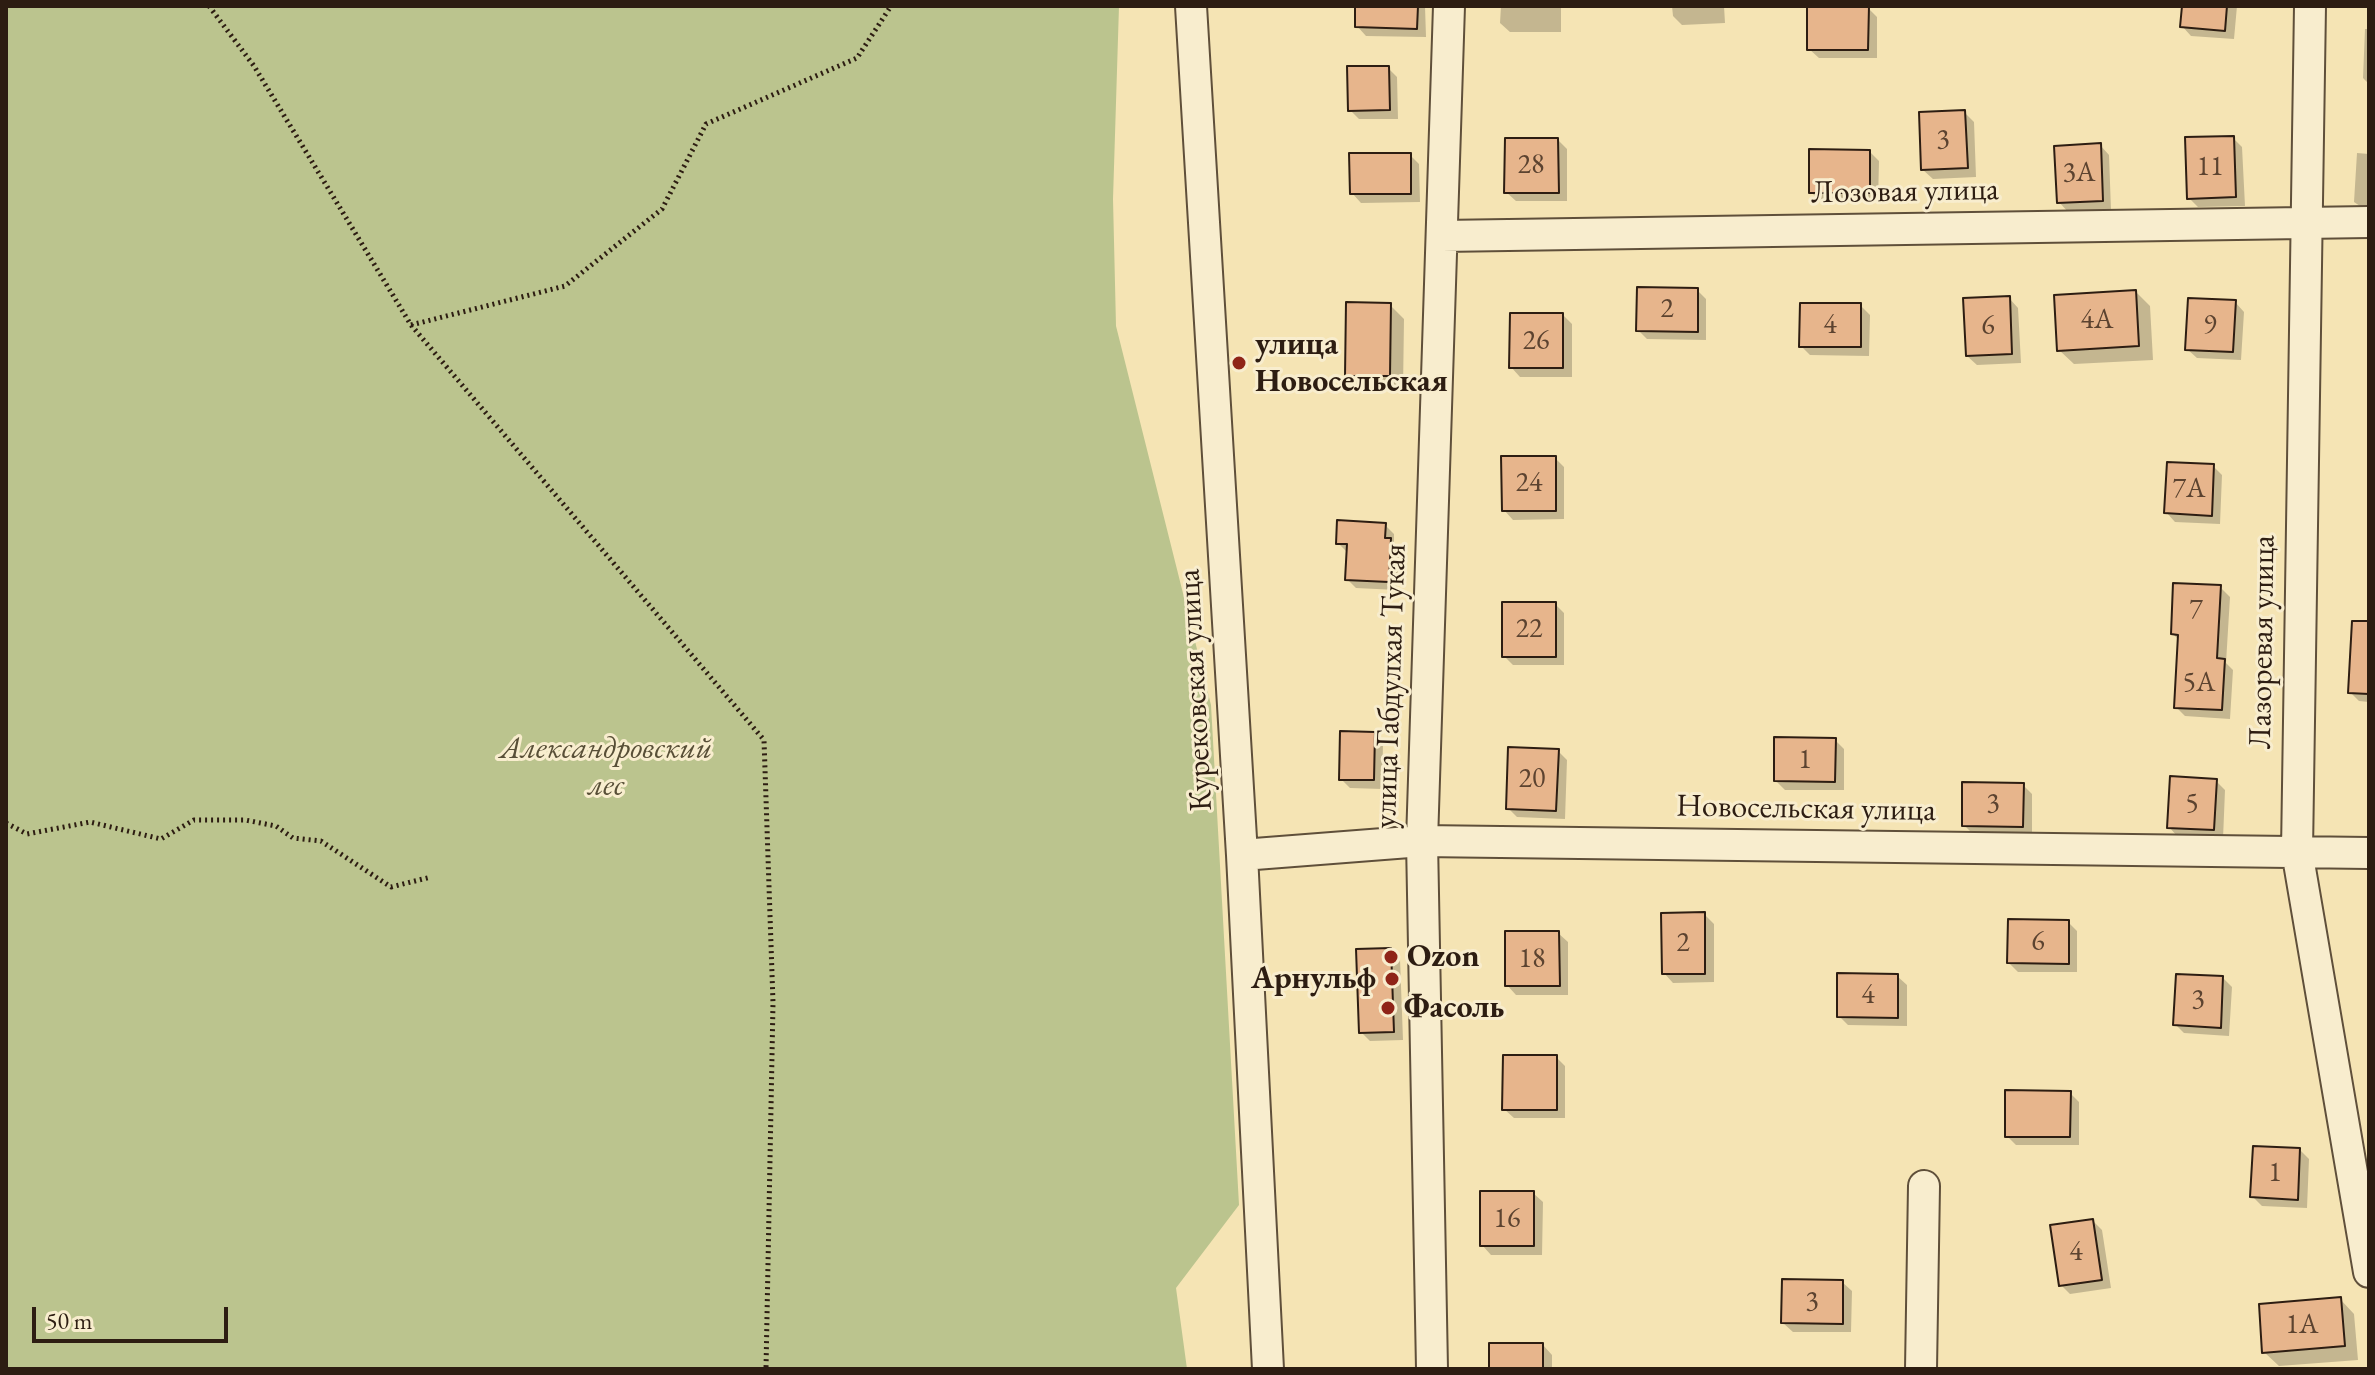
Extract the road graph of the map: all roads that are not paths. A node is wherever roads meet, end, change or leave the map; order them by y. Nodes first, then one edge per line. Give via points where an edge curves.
1 (1191, 6) edge
2 (1449, 6) edge
3 (2310, 6) edge
4 (2304, 220) junction
5 (2369, 222) edge
6 (1442, 236) junction
7 (1422, 841) junction
8 (2297, 851) junction
9 (2369, 853) edge
10 (1242, 855) junction
11 (1924, 1186) dead end
12 (2369, 1272) edge
13 (1268, 1369) edge
14 (1432, 1369) edge
15 (1921, 1369) edge

1 - 10 street, Курековская улица
2 - 6 street, улица Габдулхая Тукая
3 - 4 street, Лазоревая улица
4 - 5 street, Лозовая улица
4 - 6 street, Лозовая улица
4 - 8 street, Лазоревая улица
6 - 7 street, улица Габдулхая Тукая
7 - 8 street, Новосельская улица
7 - 10 street, Новосельская улица
7 - 14 street, улица Габдулхая Тукая
8 - 9 street, Новосельская улица
8 - 12 street, Лазоревая улица
10 - 13 street, Курековская улица
11 - 15 street

